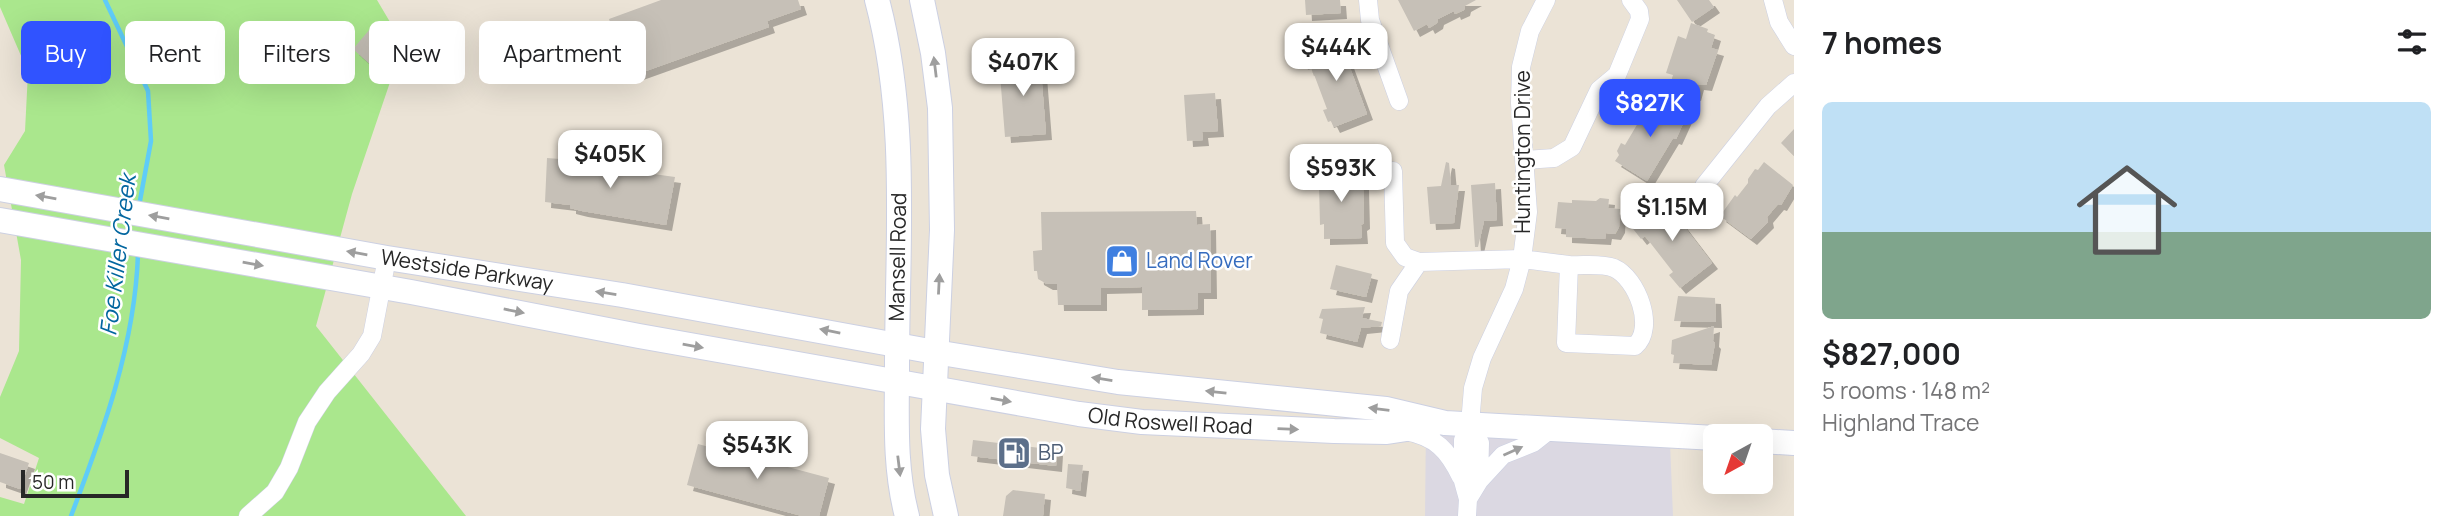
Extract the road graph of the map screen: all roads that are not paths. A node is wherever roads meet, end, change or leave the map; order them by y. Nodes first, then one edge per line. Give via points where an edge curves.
1 (877, 0) edge
2 (922, 0) edge
3 (1368, 0) edge
4 (1546, 0) edge
5 (1632, 0) edge
6 (1773, 0) edge
7 (1794, 46) edge
8 (1794, 83) edge
9 (1399, 100) dead end
10 (1525, 160) junction
11 (1393, 171) dead end
12 (1704, 186) dead end
13 (0, 189) edge
14 (0, 220) edge
15 (387, 258) junction
16 (1522, 259) junction
17 (1419, 262) junction
18 (1569, 265) junction
19 (382, 287) junction
20 (1390, 341) dead end
21 (897, 345) junction
22 (935, 352) junction
23 (897, 381) junction
24 (934, 388) junction
25 (1458, 423) junction
26 (1552, 428) junction
27 (1398, 430) junction
28 (1703, 437) edge
29 (1773, 441) edge
30 (1794, 443) edge
31 (1471, 481) junction
32 (1468, 508) edge
33 (248, 516) edge
34 (907, 516) edge
35 (946, 516) edge

1 - 21 main road, Mansell Road via 888,40 897,119
22 -> 2 main road, Mansell Road via 942,230 940,108
3 - 9 street via 1370,20
4 - 10 street, Huntington Drive via 1530,31 1521,67
5 - 10 street via 1640,19 1617,75 1599,90 1572,147 1554,158
6 - 7 street via 1779,22
8 - 12 street via 1768,106
10 - 16 street, Huntington Drive via 1528,212
11 - 17 street via 1395,243 1405,257
15 -> 13 main road, Westside Parkway
14 -> 19 main road, Westside Parkway
15 - 19 street
21 -> 15 main road, Westside Parkway
16 - 17 street
16 - 18 street
16 - 25 street, Huntington Drive
17 - 20 street via 1399,291
18 - 18 street via 1610,267 1629,279 1642,312 1644,330 1639,342 1566,343
19 -> 23 main road, Westside Parkway
19 - 33 street via 372,336 307,422 275,492
21 - 22 main road, Westside Parkway
21 - 23 main road, Mansell Road
22 - 24 main road, Mansell Road
25 -> 22 main road, Old Roswell Road via 1385,409 1118,382
23 - 24 main road, Old Roswell Road
23 -> 34 main road, Mansell Road via 897,454
24 -> 27 main road, Old Roswell Road via 1142,422
24 - 35 main road, Mansell Road via 937,475
25 - 26 main road, Old Roswell Road
25 - 27 main road, Old Roswell Road
25 - 31 street, Huntington Drive
26 - 28 main road, Old Roswell Road
31 -> 26 street via 1503,454 1533,443
27 - 31 street via 1439,444
29 - 30 main road
31 - 32 street

